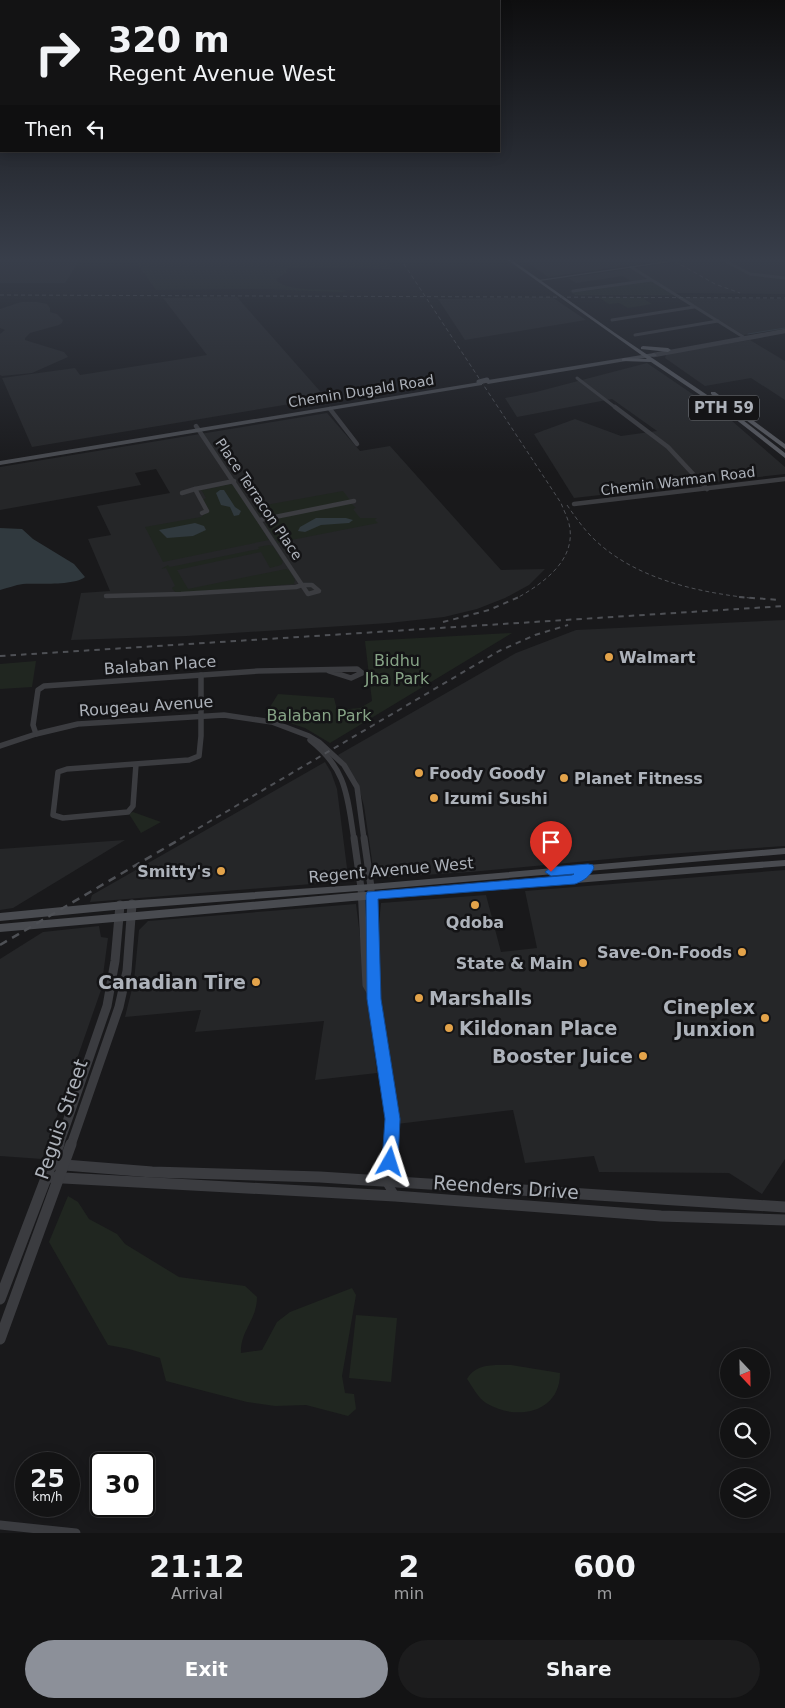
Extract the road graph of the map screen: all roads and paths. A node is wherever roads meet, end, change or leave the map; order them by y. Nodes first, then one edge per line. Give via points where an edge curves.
1 (609, 330) edge
2 (614, 330) edge
3 (667, 330) edge
4 (732, 330) edge
5 (785, 331) edge
6 (635, 335) dead end
7 (745, 338) junction
8 (631, 346) junction
9 (668, 351) junction
10 (648, 353) junction
11 (624, 358) junction
12 (662, 364) junction
13 (577, 378) dead end
14 (479, 383) junction
15 (330, 409) junction
16 (197, 428) junction
17 (358, 444) dead end
18 (785, 446) edge
19 (785, 456) edge
20 (0, 460) edge
21 (0, 463) edge
22 (785, 479) edge
23 (234, 481) junction
24 (707, 488) junction
25 (195, 489) junction
26 (182, 493) dead end
27 (354, 501) dead end
28 (574, 504) dead end
29 (202, 513) dead end
30 (260, 520) junction
31 (106, 596) dead end
32 (330, 670) junction
33 (202, 675) junction
34 (201, 715) junction
35 (296, 731) junction
36 (36, 734) junction
37 (0, 746) edge
38 (136, 764) junction
39 (785, 851) edge
40 (785, 863) edge
41 (607, 867) junction
42 (588, 868) junction
43 (522, 874) junction
44 (483, 878) junction
45 (596, 878) junction
46 (575, 879) junction
47 (470, 883) junction
48 (516, 884) junction
49 (500, 886) junction
50 (366, 892) junction
51 (132, 904) junction
52 (120, 905) junction
53 (132, 915) junction
54 (118, 916) junction
55 (0, 917) edge
56 (0, 928) edge
57 (374, 999) junction
58 (52, 1164) junction
59 (64, 1166) junction
60 (45, 1177) junction
61 (59, 1178) junction
62 (386, 1181) junction
63 (395, 1196) junction
64 (785, 1207) edge
65 (785, 1220) edge
66 (0, 1299) edge
67 (0, 1339) edge
68 (0, 1525) edge
69 (76, 1533) edge

1 - 8 main road, PTH 59
2 - 10 main road, PTH 59
3 - 6 street
4 - 7 street
5 - 7 street, Chemin Dugald Road
7 - 9 street, Chemin Dugald Road
8 - 10 main road, PTH 59
8 - 11 main road via 632,353
9 - 10 main road
9 - 10 street, Chemin Dugald Road
9 - 12 main road
10 - 11 main road, Chemin Dugald Road
10 - 12 main road, PTH 59
11 - 12 main road
11 - 14 main road, Chemin Dugald Road, bridge
12 - 18 main road, PTH 59 via 734,408
12 - 19 main road, PTH 59
13 - 24 street via 668,448
14 - 15 main road, Chemin Dugald Road
14 - 16 main road, Chemin Dugald Road
15 - 16 main road, Chemin Dugald Road
15 - 17 street
16 - 20 main road, Chemin Dugald Road
16 - 21 main road, Chemin Dugald Road
16 - 23 street, Place Terracon Place
22 - 24 street, Chemin Warman Road
23 - 25 street
23 - 30 street, Place Terracon Place
24 - 28 street, Chemin Warman Road
25 - 26 street
25 - 29 street via 207,511
27 - 30 street
30 - 31 street, Place Terracon Place via 302,584 192,594
32 - 32 street, Balaban Place via 357,669 362,673 358,677 346,678
32 - 33 street, Balaban Place
33 - 34 street
33 - 36 street, Balaban Place via 44,686 38,690
34 - 35 street, Rougeau Avenue via 245,717
34 - 36 street, Rougeau Avenue via 93,722
34 - 38 street via 199,756 189,760
35 - 50 street, Rougeau Avenue via 328,756 340,772 346,787
35 - 50 street, Rougeau Avenue via 324,746 353,777 360,804
36 - 37 street, Rougeau Avenue
38 - 38 street via 133,806 128,812 63,818 54,815 57,776 62,770
39 - 41 main road, Regent Avenue West
40 - 45 main road, Regent Avenue West
41 - 42 main road, Regent Avenue West
41 - 45 main road
42 - 43 main road, Regent Avenue West
42 - 46 main road
43 - 44 main road, Regent Avenue West
43 - 48 main road
44 - 47 main road, Regent Avenue West
44 - 49 main road
45 - 46 main road, Regent Avenue West
46 - 48 main road, Regent Avenue West
47 - 49 main road, Regent Avenue West
47 - 50 main road, Regent Avenue West
48 - 49 main road, Regent Avenue West
50 - 51 main road, Regent Avenue West
50 - 53 main road, Regent Avenue West
50 - 57 street
50 - 57 street via 366,985
51 - 52 main road, Regent Avenue West
51 - 53 street, Peguis Street
52 - 54 street, Peguis Street
52 - 55 main road, Regent Avenue West
53 - 54 main road, Regent Avenue West
53 - 59 street, Peguis Street via 124,988
54 - 56 main road, Regent Avenue West
54 - 58 street, Peguis Street via 116,961 107,1006
57 - 62 street via 393,1119 392,1151
58 - 59 street, Reenders Drive
58 - 60 street, Peguis Street
59 - 61 street, Peguis Street
59 - 62 street, Reenders Drive
60 - 61 street, Reenders Drive
60 - 66 street, Peguis Street
61 - 63 street, Reenders Drive
61 - 67 street, Peguis Street
62 - 63 street
62 - 64 street, Reenders Drive
63 - 65 street, Reenders Drive via 662,1216
68 - 69 street

